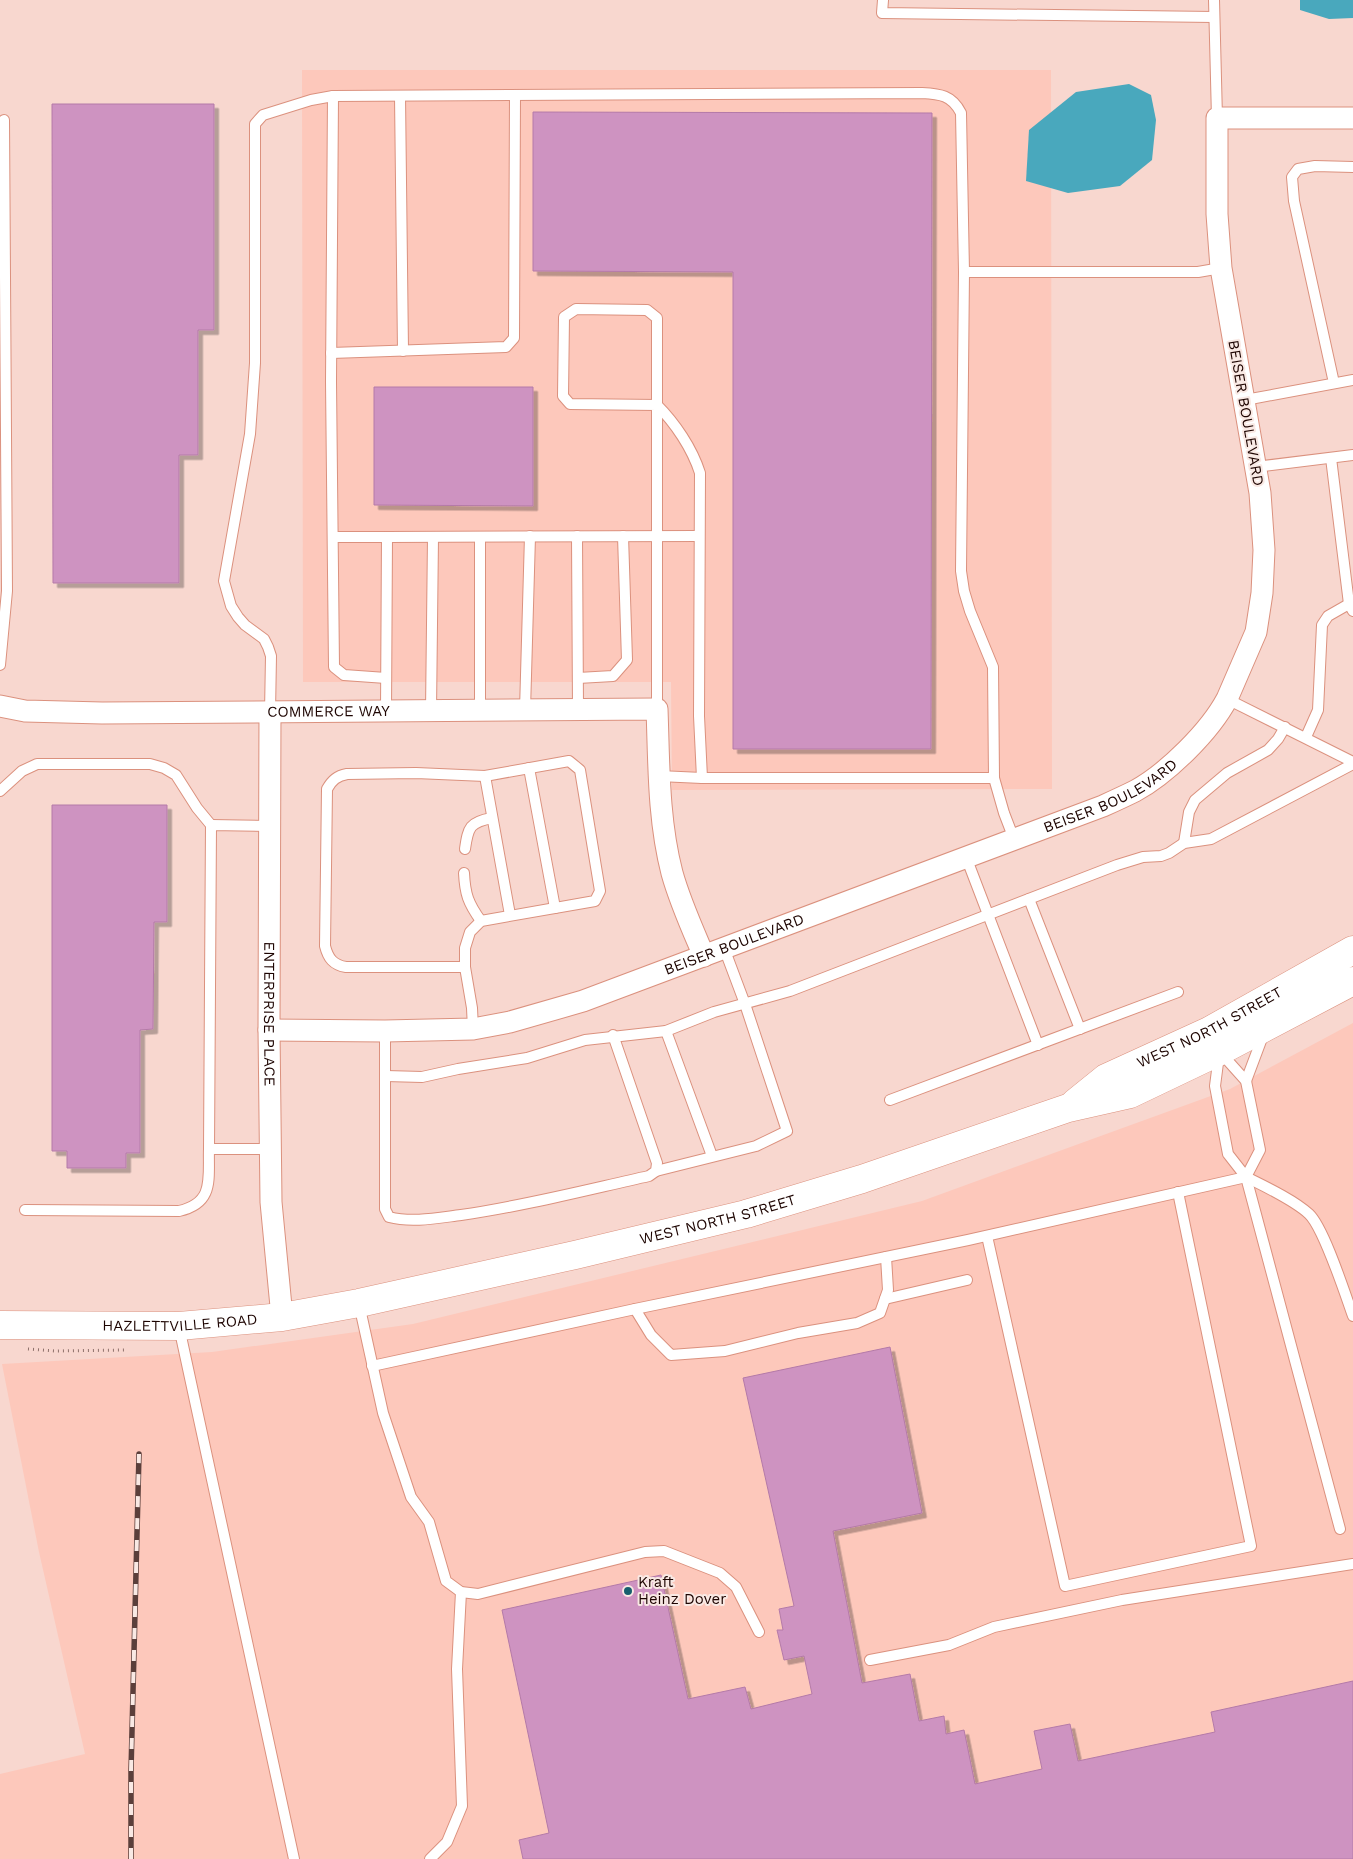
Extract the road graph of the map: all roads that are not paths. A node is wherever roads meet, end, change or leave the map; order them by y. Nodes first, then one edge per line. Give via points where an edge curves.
1 (883, 0) edge
2 (1214, 0) edge
3 (1214, 17) junction
4 (515, 95) junction
5 (333, 96) junction
6 (400, 96) junction
7 (1216, 118) junction
8 (1353, 118) edge
9 (4, 120) dead end
10 (1353, 167) edge
11 (1221, 268) junction
12 (964, 272) junction
13 (402, 351) junction
14 (331, 353) junction
15 (1353, 380) edge
16 (1334, 384) junction
17 (1245, 400) junction
18 (657, 405) junction
19 (1353, 456) edge
20 (1331, 458) junction
21 (1255, 467) junction
22 (530, 536) junction
23 (577, 536) junction
24 (623, 536) junction
25 (657, 536) junction
26 (699, 536) junction
27 (334, 537) junction
28 (387, 537) junction
29 (433, 537) junction
30 (480, 537) junction
31 (1351, 607) edge
32 (0, 664) edge
33 (386, 678) junction
34 (578, 678) junction
35 (1227, 699) junction
36 (0, 706) edge
37 (578, 709) junction
38 (657, 709) junction
39 (480, 710) junction
40 (525, 710) junction
41 (386, 711) junction
42 (431, 711) junction
43 (270, 712) junction
44 (1285, 727) junction
45 (1306, 737) junction
46 (1353, 763) edge
47 (529, 768) junction
48 (485, 776) junction
49 (659, 776) junction
50 (702, 778) junction
51 (994, 778) junction
52 (0, 791) edge
53 (492, 818) junction
54 (211, 825) junction
55 (271, 826) junction
56 (1014, 839) junction
57 (1184, 843) junction
58 (465, 849) dead end
59 (966, 857) junction
60 (464, 873) dead end
61 (1029, 899) junction
62 (555, 908) junction
63 (987, 915) junction
64 (510, 916) junction
65 (480, 920) junction
66 (724, 948) junction
67 (1353, 950) edge
68 (704, 956) junction
69 (465, 967) junction
70 (1353, 981) edge
71 (1178, 992) dead end
72 (745, 1004) junction
73 (1266, 1027) junction
74 (473, 1029) junction
75 (1080, 1029) junction
76 (269, 1030) junction
77 (385, 1031) junction
78 (666, 1031) junction
79 (613, 1036) junction
80 (1214, 1041) junction
81 (1038, 1045) junction
82 (386, 1076) junction
83 (1246, 1081) junction
84 (890, 1100) dead end
85 (209, 1149) junction
86 (270, 1149) junction
87 (712, 1156) junction
88 (656, 1171) junction
89 (1246, 1177) junction
90 (1178, 1192) junction
91 (25, 1210) dead end
92 (987, 1236) junction
93 (886, 1257) junction
94 (967, 1280) dead end
95 (885, 1299) junction
96 (359, 1303) junction
97 (635, 1309) junction
98 (1353, 1316) edge
99 (282, 1317) junction
100 (0, 1325) edge
101 (179, 1326) junction
102 (372, 1366) junction
103 (1340, 1529) dead end
104 (1353, 1564) edge
105 (461, 1592) junction
106 (760, 1632) dead end
107 (870, 1660) dead end
108 (294, 1859) edge
109 (430, 1859) edge

1 - 3 lane via 882,13
2 - 3 lane
3 - 7 lane
4 - 6 lane
4 - 12 lane via 940,94 957,104 961,113
4 - 13 lane via 514,338 506,347
5 - 6 lane
5 - 14 lane
5 - 43 lane via 262,115 255,124 255,363 250,434 224,581 230,606 264,639 268,647 271,656
6 - 13 lane
7 - 8 street
7 - 11 street, BEISER BOULEVARD
9 - 32 lane via 7,591
10 - 16 lane via 1315,166 1298,169 1292,177 1294,200
11 - 12 lane via 1198,272
11 - 17 street, BEISER BOULEVARD
12 - 51 lane via 961,571 970,611 993,667
13 - 14 lane
14 - 27 lane
15 - 16 lane
16 - 17 lane
17 - 21 street, BEISER BOULEVARD
18 - 18 lane via 657,318 647,310 576,310 564,317 563,396 570,404
18 - 25 lane
18 - 26 lane via 671,419 700,472
19 - 20 lane
20 - 21 lane
20 - 31 lane
21 - 35 street, BEISER BOULEVARD via 1264,550 1262,593 1256,632
22 - 23 lane
22 - 30 lane
22 - 40 lane
23 - 24 lane
23 - 34 lane
24 - 25 lane
24 - 34 lane via 627,660 613,676
25 - 26 lane
25 - 38 lane
26 - 50 lane
27 - 28 lane
27 - 33 lane via 334,667 344,675
28 - 29 lane
28 - 33 lane
29 - 30 lane
29 - 42 lane
30 - 39 lane
31 - 45 lane via 1328,616 1322,625 1318,710
33 - 41 lane
34 - 37 lane
35 - 44 lane
35 - 56 street, BEISER BOULEVARD via 1199,737 1171,765 1136,790 1103,806
36 - 43 street, COMMERCE WAY via 25,711 102,713
37 - 38 street, COMMERCE WAY
37 - 40 street, COMMERCE WAY
38 - 49 street
39 - 40 street, COMMERCE WAY
39 - 42 street, COMMERCE WAY
41 - 42 street, COMMERCE WAY
41 - 43 street, COMMERCE WAY
43 - 55 street, ENTERPRISE PLACE
44 - 45 lane
44 - 57 lane via 1268,750 1227,773 1195,800 1189,812
45 - 46 lane
46 - 57 lane via 1211,839
47 - 48 lane
47 - 62 lane
47 - 62 lane via 569,761 580,770 600,891 595,901
48 - 53 lane
48 - 69 lane via 347,774 332,780 327,789 326,946 331,960 346,967
49 - 50 lane
49 - 68 street via 672,872
50 - 51 lane
51 - 56 lane
52 - 54 lane via 22,771 38,764 150,764 176,775
53 - 58 lane via 478,820 470,826
53 - 64 lane
54 - 55 lane
54 - 85 lane
55 - 76 street, ENTERPRISE PLACE
56 - 59 street, BEISER BOULEVARD
57 - 61 lane via 1161,856 1117,865
59 - 63 lane
59 - 66 street, BEISER BOULEVARD
60 - 65 lane via 465,891
61 - 63 lane
61 - 75 lane
62 - 64 lane
63 - 72 lane via 790,991
63 - 81 lane
64 - 65 lane
65 - 69 lane via 470,932 465,948
66 - 68 street, BEISER BOULEVARD
66 - 72 lane
67 - 80 main road, WEST NORTH STREET
68 - 74 street, BEISER BOULEVARD via 583,1001
69 - 74 lane
70 - 73 main road, WEST NORTH STREET
71 - 75 lane
72 - 78 lane
72 - 87 lane via 787,1131 756,1146
73 - 80 main road, WEST NORTH STREET
73 - 83 lane
74 - 77 street, BEISER BOULEVARD
75 - 81 lane
76 - 77 street, BEISER BOULEVARD
76 - 86 street, ENTERPRISE PLACE
77 - 82 lane
78 - 79 lane
78 - 87 lane
79 - 82 lane via 585,1040 527,1058 422,1077
79 - 88 lane via 657,1163
80 - 83 lane
80 - 89 lane via 1215,1086 1228,1154
80 - 96 main road, WEST NORTH STREET via 1130,1094 1068,1108 746,1214
81 - 84 lane
82 - 88 lane via 386,1209 389,1217 431,1219 500,1210 649,1176
83 - 89 lane via 1260,1150
85 - 86 lane
85 - 91 lane via 205,1197 189,1208
86 - 99 street, ENTERPRISE PLACE via 270,1202
87 - 88 lane
89 - 90 lane
89 - 98 lane via 1310,1214 1324,1238
89 - 103 lane
90 - 92 lane
90 - 92 lane via 1251,1546 1065,1586
92 - 93 lane
93 - 95 lane via 888,1290
93 - 97 lane
94 - 95 lane
95 - 97 lane via 880,1313 857,1323 725,1351 671,1355 650,1335
96 - 99 main road, HAZLETTVILLE ROAD
96 - 102 lane
97 - 102 lane
99 - 101 main road, HAZLETTVILLE ROAD
100 - 101 main road, HAZLETTVILLE ROAD
101 - 108 lane
102 - 105 lane via 383,1413 411,1497 428,1522 446,1581
104 - 107 lane via 1122,1600 994,1626 949,1644
105 - 106 lane via 478,1594 645,1552 664,1551 720,1573 736,1587
105 - 109 lane via 457,1669 462,1806 447,1842

